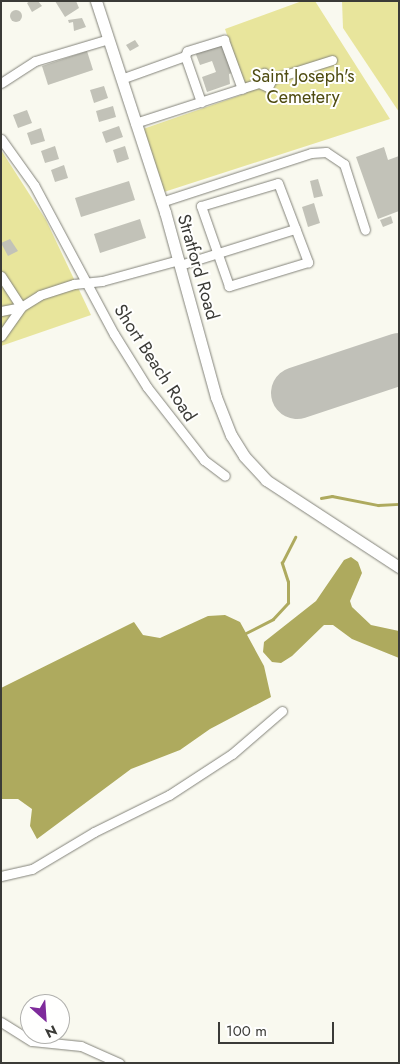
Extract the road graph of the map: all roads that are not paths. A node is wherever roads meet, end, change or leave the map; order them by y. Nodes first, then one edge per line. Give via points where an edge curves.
1 (96, 1) edge
2 (109, 39) junction
3 (185, 56) junction
4 (332, 60) dead end
5 (121, 79) junction
6 (1, 83) edge
7 (242, 89) junction
8 (201, 102) junction
9 (135, 123) junction
10 (1, 139) edge
11 (161, 202) junction
12 (295, 229) junction
13 (365, 230) dead end
14 (218, 251) junction
15 (179, 263) junction
16 (1, 276) edge
17 (87, 283) junction
18 (21, 307) junction
19 (1, 311) edge
20 (1, 336) edge
21 (225, 476) dead end
22 (399, 567) edge
23 (282, 711) dead end
24 (1, 876) edge
25 (1, 1022) edge
26 (119, 1063) edge

1 - 2 main road, Stratford Road
2 - 5 main road, Stratford Road
2 - 6 street via 35,62
3 - 5 street
3 - 7 street via 188,51 224,40
3 - 8 street
4 - 7 street via 272,79 264,73 258,78 258,83
5 - 9 main road, Stratford Road
7 - 8 street
8 - 9 street
9 - 11 main road, Stratford Road
10 - 17 street, Short Beach Road via 34,185
11 - 13 street via 311,153 326,152 344,164
11 - 15 main road, Stratford Road
12 - 14 street, Short Beach Road
12 - 14 street via 308,262 229,286
12 - 14 street via 278,183 201,206
14 - 15 street, Short Beach Road
15 - 17 street, Short Beach Road
15 - 22 main road, Stratford Road via 216,397 231,435 244,456 266,480
16 - 18 street
17 - 18 street via 50,291
17 - 21 street, Short Beach Road via 147,387 204,460
18 - 19 street
18 - 20 street
23 - 24 street via 232,754 169,795 94,832 32,869
25 - 26 street via 32,1041 82,1046

